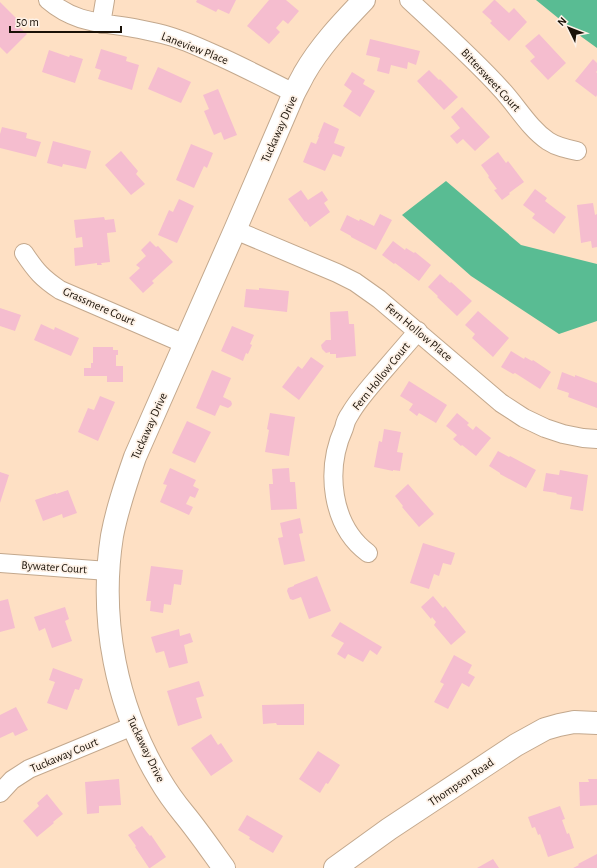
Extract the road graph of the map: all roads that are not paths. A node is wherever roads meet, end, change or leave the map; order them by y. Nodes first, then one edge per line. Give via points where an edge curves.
1 (48, 0) edge
2 (105, 0) edge
3 (364, 0) edge
4 (409, 0) edge
5 (101, 24) junction
6 (294, 93) junction
7 (577, 151) dead end
8 (235, 230) junction
9 (24, 253) dead end
10 (418, 331) junction
11 (185, 344) junction
12 (597, 439) edge
13 (368, 553) dead end
14 (0, 563) edge
15 (108, 571) junction
16 (597, 723) edge
17 (133, 726) junction
18 (0, 792) edge
19 (224, 868) edge
20 (335, 868) edge

1 - 5 street, Laneview Place via 71,15
2 - 5 street
3 - 6 street, Tuckaway Drive via 322,48
4 - 7 street, Bittersweet Court via 502,90 537,132 549,142
5 - 6 street, Laneview Place via 170,36 256,73
6 - 8 street, Tuckaway Drive
8 - 10 street, Fern Hollow Place via 355,282
8 - 11 street, Tuckaway Drive
9 - 11 street, Grassmere Court via 34,268 60,290
10 - 12 street, Fern Hollow Place via 501,403 524,418 563,434
10 - 13 street, Fern Hollow Court via 349,414 335,453 333,482 337,506 351,537
11 - 15 street, Tuckaway Drive via 135,457 122,493 112,535
14 - 15 street, Bywater Court
15 - 17 street, Tuckaway Drive via 109,626 113,656
16 - 20 street, Thompson Road via 574,722 559,725 545,729 516,745
17 - 18 street, Tuckaway Court via 29,769
17 - 19 street, Tuckaway Drive via 159,780

